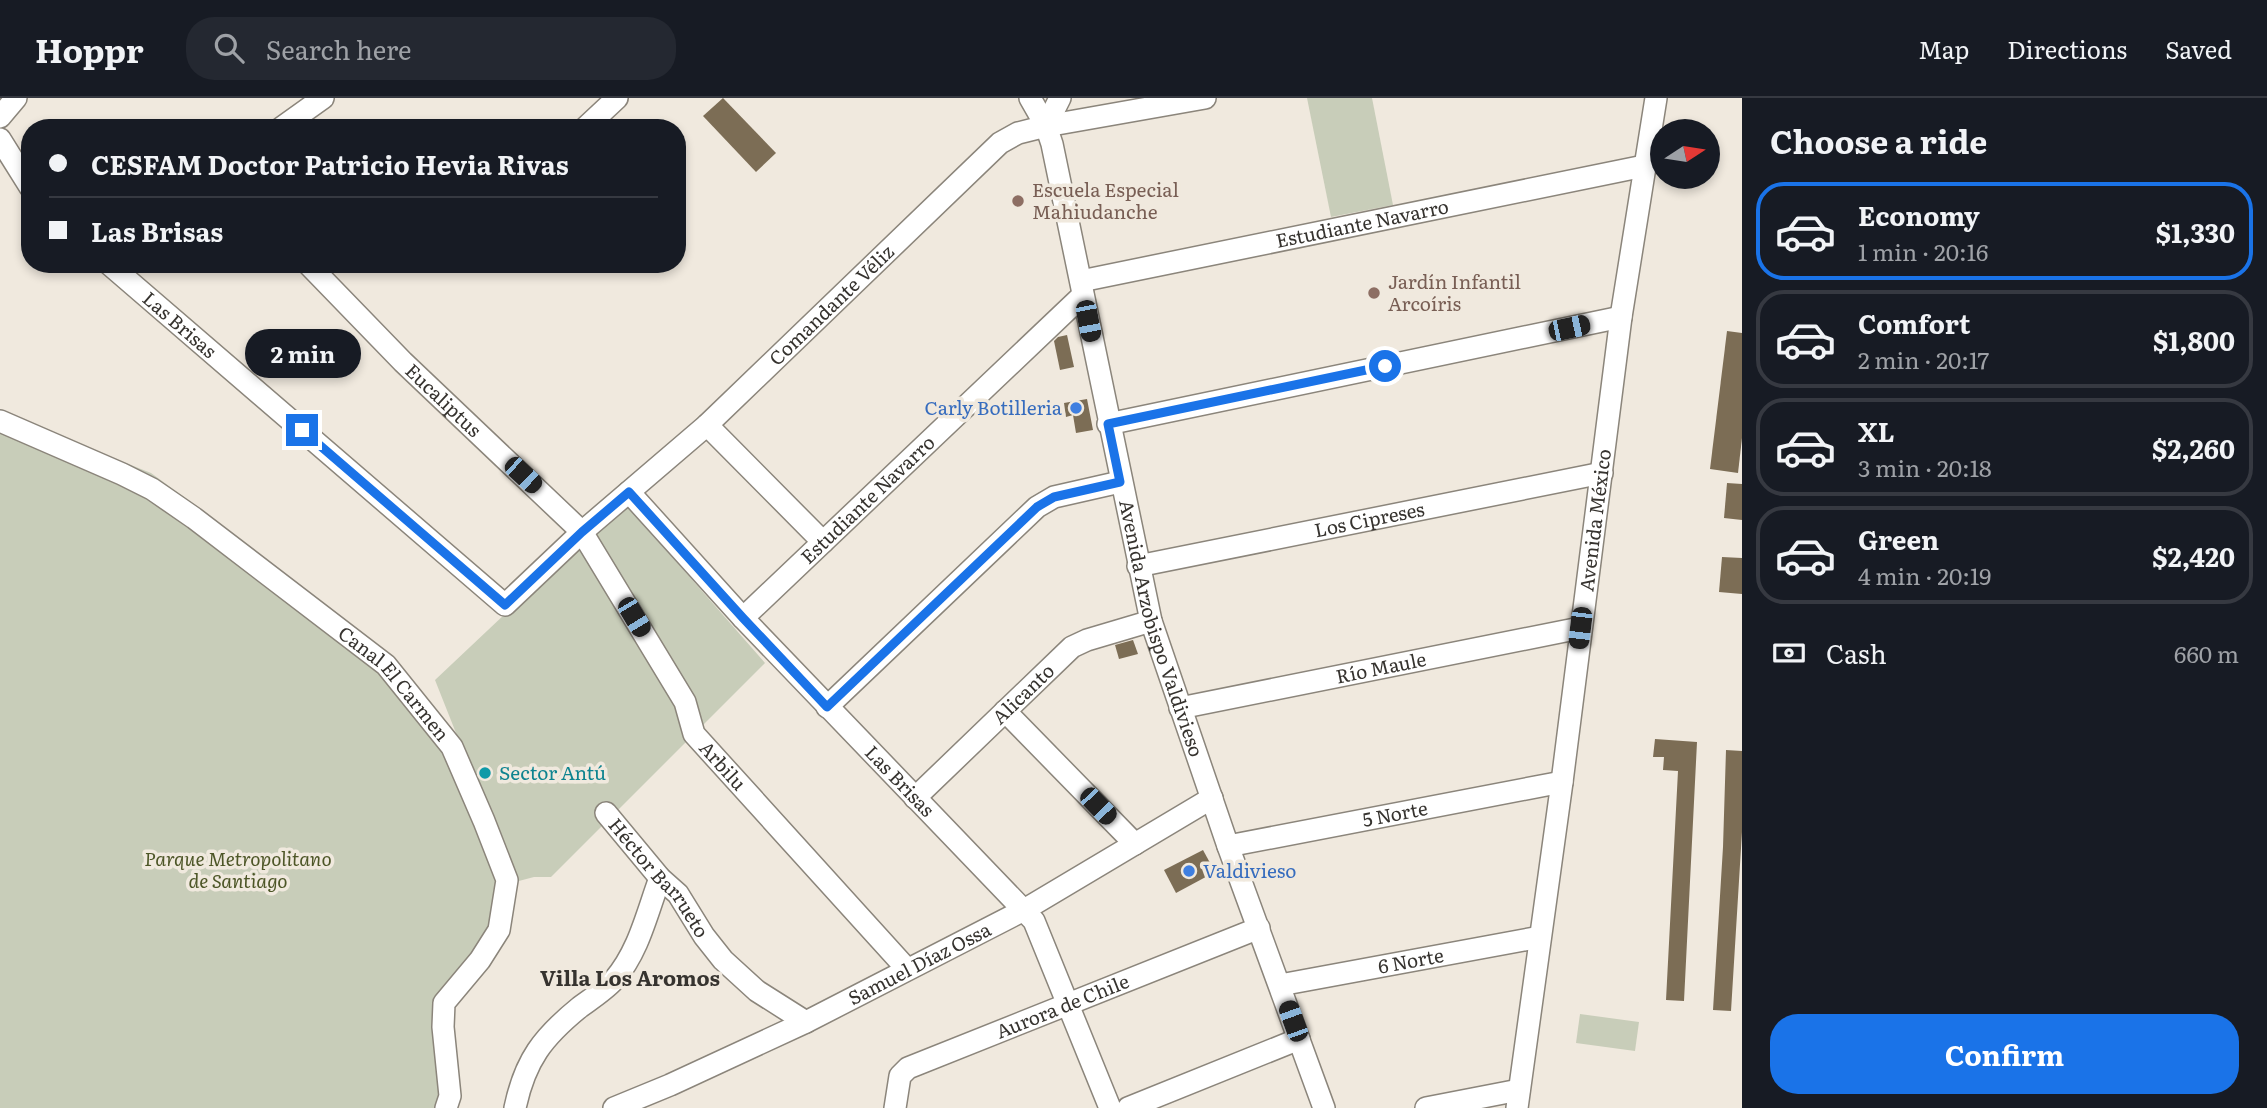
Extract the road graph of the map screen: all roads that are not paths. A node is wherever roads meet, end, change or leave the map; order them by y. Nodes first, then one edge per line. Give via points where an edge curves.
1 (16, 98) edge
2 (323, 98) edge
3 (617, 98) edge
4 (1030, 98) edge
5 (1060, 98) edge
6 (1656, 98) edge
7 (1192, 99) edge
8 (0, 117) edge
9 (294, 119) edge
10 (595, 119) edge
11 (1046, 126) junction
12 (0, 139) edge
13 (1644, 166) junction
14 (21, 173) edge
15 (119, 273) edge
16 (317, 273) edge
17 (1082, 288) junction
18 (1621, 317) junction
19 (0, 421) edge
20 (1108, 424) junction
21 (707, 425) junction
22 (1602, 473) junction
23 (1120, 482) junction
24 (629, 492) junction
25 (582, 532) junction
26 (823, 542) junction
27 (1138, 566) junction
28 (505, 605) joint
29 (743, 618) junction
30 (1150, 621) junction
31 (1580, 628) junction
32 (827, 707) junction
33 (1180, 708) junction
34 (1005, 711) junction
35 (1562, 782) junction
36 (915, 798) junction
37 (1212, 798) junction
38 (606, 813) dead end
39 (1135, 844) junction
40 (1228, 846) junction
41 (660, 878) junction
42 (1024, 910) junction
43 (1259, 928) junction
44 (1540, 937) junction
45 (907, 969) junction
46 (1280, 985) junction
47 (1068, 1004) junction
48 (806, 1023) junction
49 (1299, 1039) junction
50 (1518, 1099) edge
51 (446, 1108) edge
52 (515, 1108) edge
53 (614, 1108) edge
54 (895, 1108) edge
55 (1110, 1108) edge
56 (1128, 1108) edge
57 (1324, 1108) edge
58 (1426, 1108) edge

1 - 8 street
2 - 9 street
3 - 10 street
4 - 11 street, Avenida Arzobispo Valdivieso
5 - 11 street
6 - 13 street, Avenida México
7 - 11 street, Comandante Véliz
11 - 17 street, Avenida Arzobispo Valdivieso
11 - 21 street, Comandante Véliz via 1018,133 1000,144
12 - 14 street
13 - 17 street, Estudiante Navarro
13 - 18 street, Avenida México
15 - 28 street, Las Brisas
16 - 25 street, Eucaliptus
17 - 20 street, Avenida Arzobispo Valdivieso
17 - 26 street, Estudiante Navarro
18 - 20 street
18 - 22 street, Avenida México
19 - 51 street, Canal El Carmen via 122,474 194,518 386,665 452,747 507,880 499,930 444,1003 450,1096
20 - 23 street, Avenida Arzobispo Valdivieso
21 - 24 street, Comandante Véliz
21 - 26 street
22 - 27 street, Los Cipreses
22 - 31 street, Avenida México
23 - 27 street, Avenida Arzobispo Valdivieso
23 - 32 street via 1054,497 1037,507
24 - 25 street, Comandante Véliz
24 - 29 street, Las Brisas
25 - 28 street, Comandante Véliz
25 - 45 street, Arbilu via 685,702 694,734
26 - 29 street, Estudiante Navarro
27 - 30 street, Avenida Arzobispo Valdivieso
29 - 32 street, Las Brisas
30 - 33 street, Avenida Arzobispo Valdivieso
30 - 34 street, Alicanto via 1072,647
31 - 33 street, Río Maule
31 - 35 street, Avenida México
32 - 36 street, Las Brisas
33 - 37 street, Avenida Arzobispo Valdivieso
34 - 36 street, Alicanto
34 - 39 street
35 - 40 street, 5 Norte
35 - 44 street, Avenida México
36 - 42 street, Las Brisas
37 - 39 street, Samuel Díaz Ossa
37 - 40 street, Avenida Arzobispo Valdivieso
38 - 41 street, Héctor Barrueto
39 - 42 street, Samuel Díaz Ossa
40 - 43 street, Avenida Arzobispo Valdivieso
41 - 48 street, Héctor Barrueto via 678,894 723,960 757,991
41 - 52 street via 633,953 612,982 548,1035 533,1055
42 - 45 street, Samuel Díaz Ossa
42 - 47 street, Las Brisas via 1034,921
43 - 46 street, Avenida Arzobispo Valdivieso
43 - 47 street, Aurora de Chile
44 - 46 street, 6 Norte
44 - 50 street, Avenida México
45 - 48 street, Samuel Díaz Ossa
46 - 49 street, Avenida Arzobispo Valdivieso
47 - 54 street, Aurora de Chile via 905,1070
47 - 55 street, Las Brisas
48 - 53 street, Samuel Díaz Ossa
49 - 56 street
49 - 57 street, Avenida Arzobispo Valdivieso
50 - 58 street

